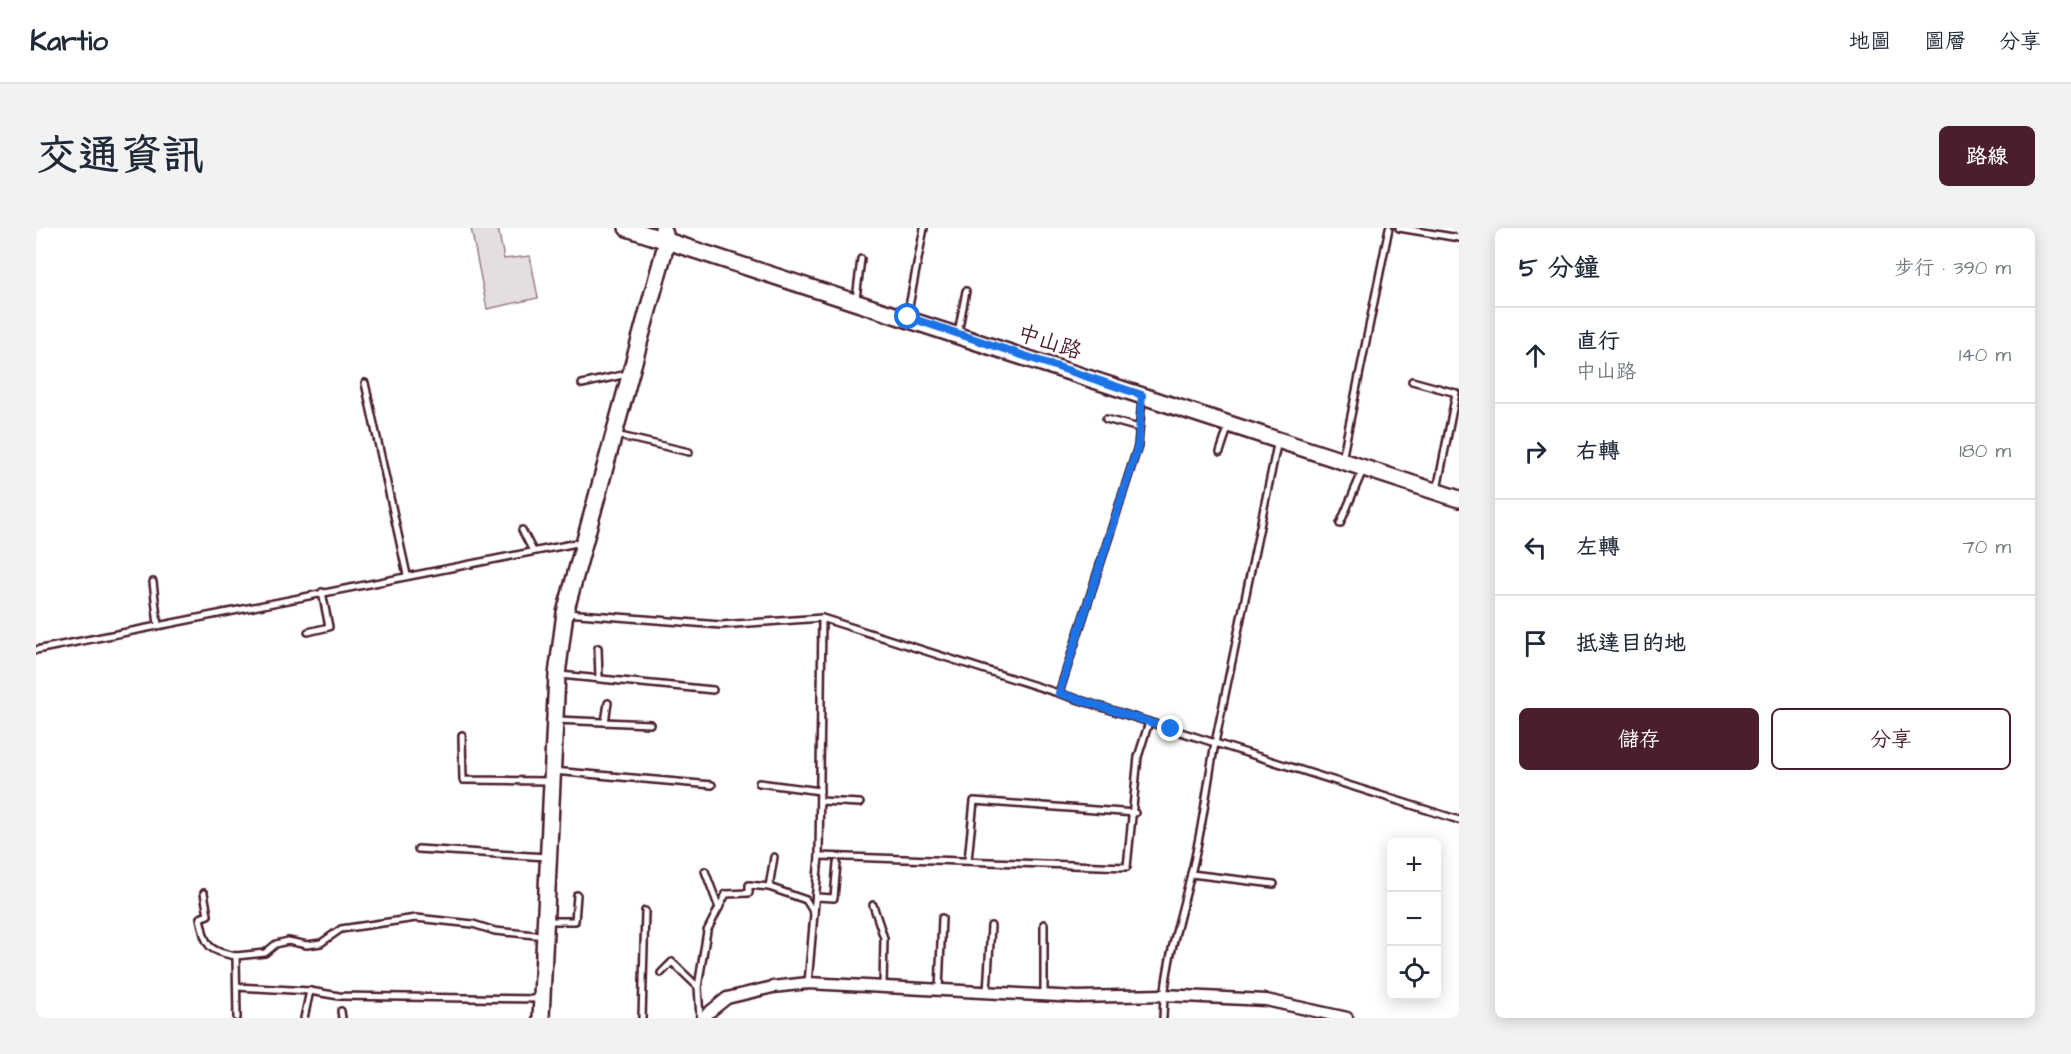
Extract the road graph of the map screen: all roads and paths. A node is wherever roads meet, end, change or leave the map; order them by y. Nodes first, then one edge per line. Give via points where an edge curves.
1 (627, 228) edge
2 (924, 228) edge
3 (1389, 228) edge
4 (1399, 228) edge
5 (667, 234) edge
6 (1459, 238) edge
7 (861, 259) dead end
8 (966, 291) dead end
9 (856, 301) junction
10 (908, 317) junction
11 (958, 334) junction
12 (632, 373) junction
13 (1412, 381) dead end
14 (365, 383) dead end
15 (582, 384) dead end
16 (1142, 395) junction
17 (1106, 419) dead end
18 (1230, 424) junction
19 (1139, 428) junction
20 (614, 434) junction
21 (1278, 440) junction
22 (688, 452) dead end
23 (1220, 452) dead end
24 (1342, 462) junction
25 (1363, 468) junction
26 (1436, 492) junction
27 (1459, 499) edge
28 (1340, 524) dead end
29 (522, 530) dead end
30 (583, 542) junction
31 (533, 551) junction
32 (407, 575) junction
33 (153, 582) dead end
34 (322, 592) junction
35 (565, 613) junction
36 (822, 618) junction
37 (158, 624) junction
38 (308, 632) dead end
39 (598, 648) dead end
40 (36, 650) edge
41 (557, 675) junction
42 (599, 678) junction
43 (713, 690) dead end
44 (1059, 693) junction
45 (608, 703) dead end
46 (555, 720) junction
47 (605, 722) junction
48 (1149, 722) junction
49 (650, 724) dead end
50 (462, 735) dead end
51 (1215, 743) junction
52 (551, 776) junction
53 (759, 783) dead end
54 (712, 785) dead end
55 (820, 791) junction
56 (820, 801) junction
57 (860, 803) dead end
58 (1135, 813) junction
59 (1459, 820) edge
60 (418, 849) dead end
61 (819, 855) junction
62 (549, 857) junction
63 (774, 857) dead end
64 (968, 860) junction
65 (837, 863) dead end
66 (705, 871) dead end
67 (1191, 874) junction
68 (1274, 884) dead end
69 (769, 888) junction
70 (204, 893) dead end
71 (577, 895) dead end
72 (816, 897) junction
73 (873, 905) dead end
74 (719, 908) junction
75 (645, 911) dead end
76 (814, 914) junction
77 (942, 918) dead end
78 (1044, 924) dead end
79 (991, 926) dead end
80 (545, 928) junction
81 (236, 956) junction
82 (661, 973) dead end
83 (808, 983) junction
84 (237, 987) junction
85 (699, 987) junction
86 (884, 987) junction
87 (939, 990) junction
88 (310, 991) junction
89 (987, 992) junction
90 (1044, 995) junction
91 (1163, 995) junction
92 (542, 999) junction
93 (341, 1011) dead end
94 (237, 1018) edge
95 (304, 1018) edge
96 (342, 1018) edge
97 (541, 1018) edge
98 (642, 1018) edge
99 (701, 1018) edge
100 (1163, 1018) edge
101 (1344, 1018) edge

1 - 5 main road, 中山路
2 - 10 lane
3 - 24 lane
4 - 6 lane
5 - 9 main road, 中山路
5 - 12 main road
7 - 9 lane
8 - 11 lane
9 - 10 main road, 中山路
10 - 11 main road, 中山路
11 - 16 main road, 中山路
12 - 15 lane
12 - 20 main road
13 - 26 lane via 1456,393
14 - 32 lane
16 - 18 main road, 中山路
16 - 19 lane
17 - 19 lane
18 - 21 main road, 中山路
18 - 23 lane
19 - 44 lane via 1138,446
20 - 22 lane
20 - 30 main road
21 - 24 main road, 中山路
21 - 51 lane
24 - 25 main road, 中山路
25 - 26 main road, 中山路
25 - 28 lane
26 - 27 main road, 中山路
29 - 31 lane
30 - 31 lane
30 - 35 main road
31 - 32 lane
32 - 34 lane
33 - 37 lane
34 - 37 lane
34 - 38 lane via 329,627
35 - 36 lane via 721,625
35 - 41 main road
36 - 44 lane
36 - 55 lane
37 - 40 lane
39 - 42 lane
41 - 42 lane
41 - 46 main road
42 - 43 lane
44 - 48 lane
45 - 47 lane
46 - 47 lane
46 - 52 main road
47 - 49 lane
48 - 51 lane
48 - 58 lane via 1138,757
50 - 52 lane via 463,780
51 - 59 lane
51 - 67 lane
52 - 54 lane
52 - 62 main road
53 - 55 lane
55 - 56 lane
56 - 57 lane
56 - 61 lane
58 - 64 lane via 1127,867
58 - 64 lane via 974,801
60 - 62 lane
61 - 64 lane
61 - 72 lane
62 - 80 main road
63 - 69 lane
65 - 72 lane via 834,898
66 - 74 lane
67 - 68 lane
67 - 91 lane via 1177,920
69 - 74 lane via 749,885 749,893 726,894
69 - 76 lane via 806,900
70 - 81 lane via 208,915 200,918 206,943 216,953
71 - 80 lane via 575,921
72 - 76 lane
73 - 86 lane via 884,938
74 - 85 lane via 707,931
75 - 98 lane
76 - 83 lane
77 - 87 lane
78 - 90 lane
79 - 89 lane
80 - 81 lane via 495,931 473,924 416,918 341,929 321,943 288,941 265,953
80 - 92 main road
81 - 84 lane
82 - 85 lane via 672,962
83 - 86 street
83 - 99 street via 727,998
84 - 88 lane
84 - 94 lane
85 - 99 lane
86 - 87 street
87 - 89 street
88 - 92 lane via 339,996
88 - 95 lane
89 - 90 street
90 - 91 street
91 - 100 lane
91 - 101 street via 1266,1000
92 - 97 main road
93 - 96 lane

